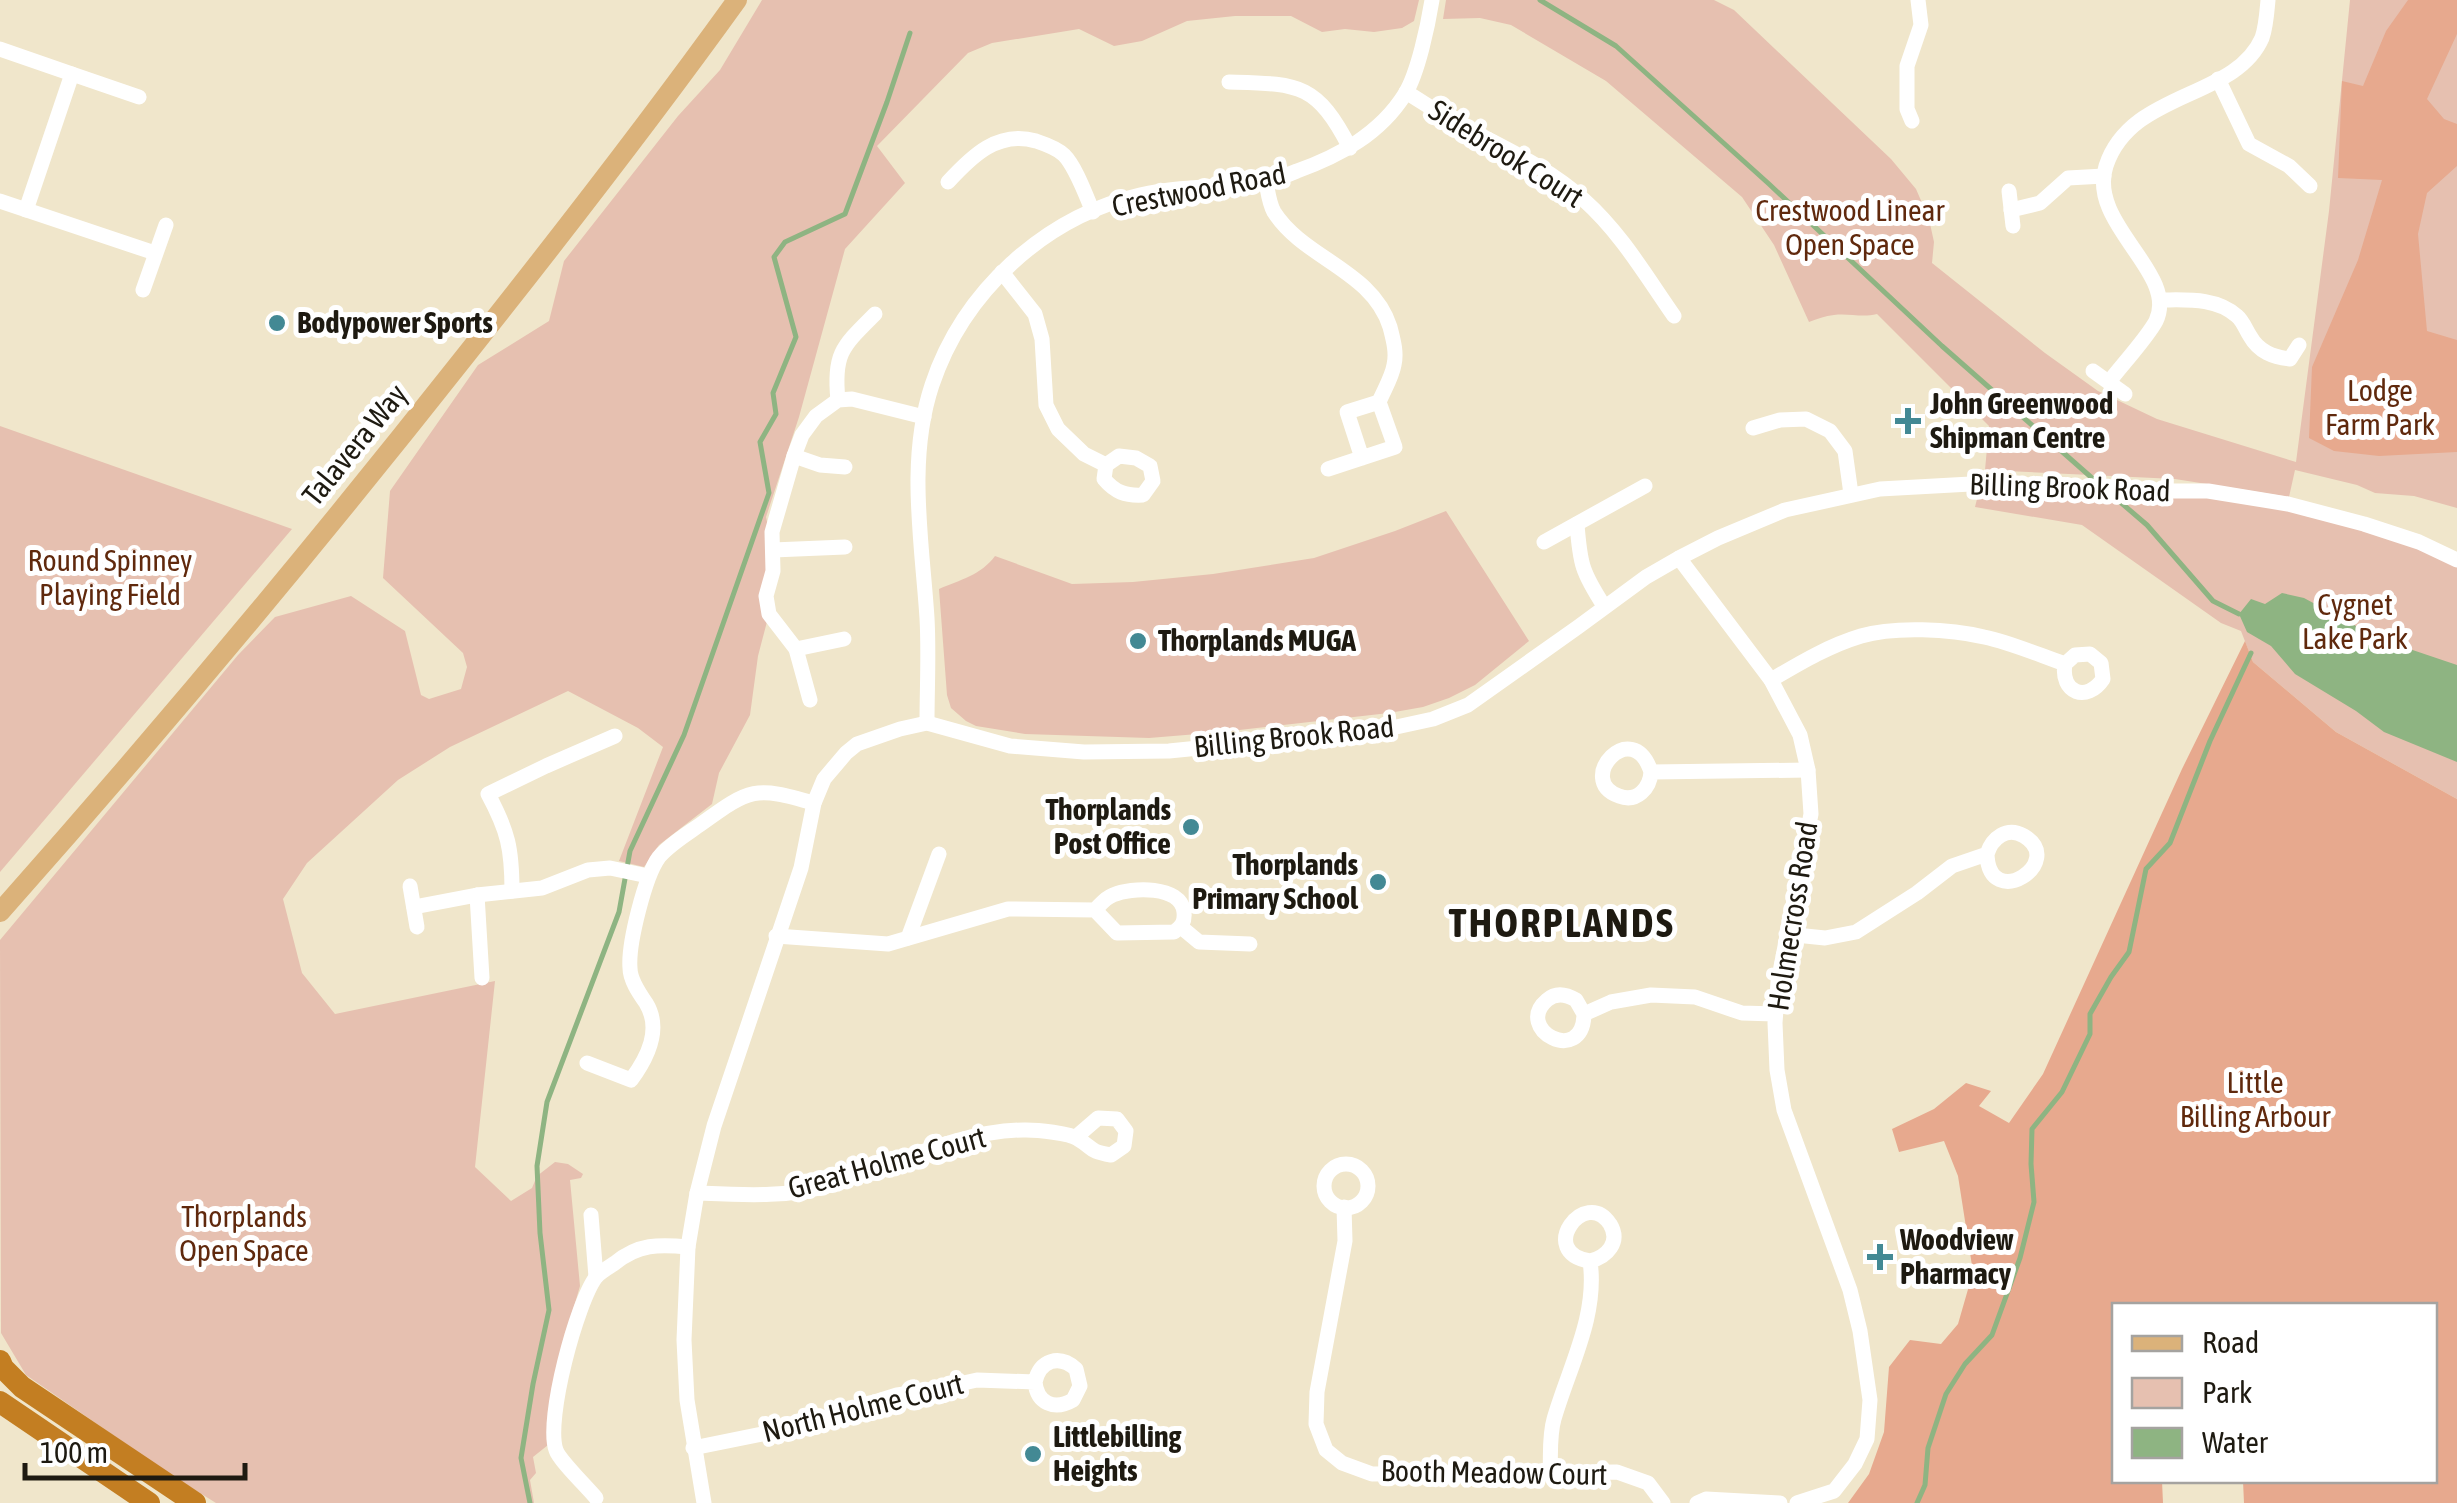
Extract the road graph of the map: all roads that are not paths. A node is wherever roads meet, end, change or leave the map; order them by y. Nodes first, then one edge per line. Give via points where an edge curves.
1 (738, 0) edge
2 (1432, 0) edge
3 (1918, 0) edge
4 (2268, 0) edge
5 (0, 49) edge
6 (72, 74) junction
7 (2218, 79) junction
8 (1229, 82) dead end
9 (1406, 92) junction
10 (139, 98) dead end
11 (1912, 121) dead end
12 (1350, 148) junction
13 (2104, 176) junction
14 (948, 182) dead end
15 (1266, 182) junction
16 (2310, 186) dead end
17 (2009, 191) dead end
18 (0, 201) edge
19 (26, 210) junction
20 (1093, 212) junction
21 (166, 225) dead end
22 (155, 254) junction
23 (1002, 272) junction
24 (143, 290) dead end
25 (2160, 300) junction
26 (874, 314) dead end
27 (1674, 316) dead end
28 (2299, 344) dead end
29 (2093, 371) dead end
30 (2109, 382) junction
31 (2125, 394) dead end
32 (838, 400) junction
33 (1380, 402) junction
34 (924, 417) junction
35 (1753, 428) dead end
36 (794, 456) junction
37 (1362, 458) junction
38 (1106, 465) dead end
39 (845, 467) dead end
40 (1328, 469) dead end
41 (1645, 486) dead end
42 (1851, 494) junction
43 (1578, 524) junction
44 (1544, 542) dead end
45 (845, 547) dead end
46 (772, 550) junction
47 (1679, 558) junction
48 (2457, 560) edge
49 (1604, 606) junction
50 (844, 639) dead end
51 (796, 649) junction
52 (2065, 664) dead end
53 (1771, 680) junction
54 (810, 700) dead end
55 (927, 724) junction
56 (615, 736) dead end
57 (1808, 770) junction
58 (1651, 772) dead end
59 (814, 803) junction
60 (939, 854) dead end
61 (1987, 854) dead end
62 (648, 876) junction
63 (410, 886) dead end
64 (512, 891) junction
65 (477, 895) junction
66 (414, 907) junction
67 (1095, 910) junction
68 (0, 912) edge
69 (417, 927) dead end
70 (1181, 927) junction
71 (1786, 934) junction
72 (776, 936) junction
73 (908, 938) junction
74 (1250, 944) dead end
75 (482, 978) dead end
76 (1584, 1014) dead end
77 (1776, 1014) junction
78 (586, 1063) dead end
79 (1076, 1137) dead end
80 (698, 1193) junction
81 (1344, 1208) dead end
82 (591, 1215) dead end
83 (688, 1246) junction
84 (1590, 1261) dead end
85 (596, 1276) junction
86 (0, 1362) edge
87 (1034, 1382) dead end
88 (0, 1402) edge
89 (693, 1448) junction
90 (1550, 1473) junction
91 (596, 1498) dead end
92 (149, 1503) edge
93 (195, 1503) edge
94 (704, 1503) edge
95 (1664, 1503) edge
96 (1696, 1503) edge
97 (1780, 1503) edge
98 (1797, 1503) edge

1 - 68 main road, Talavera Way via 390,451
2 - 9 street, Crestwood Road
3 - 11 street via 1921,25 1907,66
4 - 7 street via 2262,38 2246,61
5 - 6 street
6 - 10 street
6 - 19 street
7 - 13 street via 2126,132
7 - 16 street via 2249,144
8 - 12 street via 1283,84 1313,94
9 - 12 street, Crestwood Road
9 - 27 street, Sidebrook Court via 1577,194 1616,232
12 - 15 street, Crestwood Road
13 - 17 street via 2068,178 2012,218
13 - 25 street via 2113,218
14 - 20 street via 973,155 1022,137 1064,154
15 - 20 street, Crestwood Road via 1143,194
15 - 33 street via 1275,213 1292,232 1350,274 1385,312 1394,365
18 - 19 street
19 - 22 street
20 - 23 street, Crestwood Road via 1047,236
21 - 22 street
22 - 24 street
23 - 34 street, Crestwood Road via 946,349
23 - 38 street via 1035,314 1046,405 1058,429
25 - 28 street via 2219,305 2273,357 2290,359
25 - 30 street via 2156,320
26 - 32 street via 847,341 834,370
29 - 30 street
30 - 31 street
32 - 34 street
32 - 36 street via 816,416
33 - 37 street via 1395,447
33 - 37 street via 1347,412
34 - 55 street, Crestwood Road via 918,499
35 - 42 street via 1806,419 1830,431 1846,452
36 - 39 street
36 - 46 street
37 - 40 street
41 - 43 street
42 - 47 street, Billing Brook Road via 1785,510
42 - 48 street, Billing Brook Road via 1951,484 2208,491 2364,524
43 - 44 street
43 - 49 street via 1580,562
45 - 46 street
46 - 51 street via 768,614
47 - 49 street, Billing Brook Road
47 - 53 street, Holmecross Road
49 - 55 street, Billing Brook Road via 1468,705 1387,729 1169,751 1084,752 1010,746
50 - 51 street
51 - 54 street
52 - 53 street via 1984,637 1907,630 1864,634
53 - 57 street, Holmecross Road via 1800,735
55 - 59 street, Billing Brook Road via 858,744 824,778
56 - 64 street via 488,794 512,852
57 - 58 street
57 - 71 street, Holmecross Road via 1811,814
59 - 62 street via 780,793 749,794 681,838
59 - 72 street, Billing Brook Road via 801,868
60 - 73 street
61 - 71 street via 1952,866 1856,932 1826,938
62 - 64 street via 588,870 542,888
62 - 78 street via 630,970 654,1030 644,1064 631,1080
63 - 66 street
64 - 65 street
65 - 66 street
65 - 75 street
66 - 69 street
67 - 70 street via 1117,933
67 - 70 street via 1118,892 1169,892 1182,904
67 - 73 street via 1008,909
70 - 74 street via 1198,942
71 - 77 street, Holmecross Road
72 - 73 street via 888,944
72 - 80 street, Billing Brook Road
76 - 77 street via 1651,995 1695,996 1742,1013
77 - 98 street, Holmecross Road via 1784,1110 1850,1290 1870,1400 1867,1440 1855,1464 1834,1491
79 - 80 street, Great Holme Court via 1024,1130 980,1136 831,1185 788,1193
80 - 83 street, Billing Brook Road
81 - 90 street, Booth Meadow Court via 1345,1242 1318,1392 1316,1424 1326,1450 1372,1474
82 - 85 street
83 - 85 street via 653,1244 628,1252
83 - 89 street, Billing Brook Road via 684,1340
84 - 90 street via 1587,1319 1552,1424
85 - 91 street via 562,1370 554,1419 556,1451
86 - 93 highway via 22,1387
87 - 89 street, North Holme Court via 976,1380 897,1394 792,1428
88 - 92 highway
89 - 94 street, Billing Brook Road
90 - 95 street, Booth Meadow Court via 1617,1472 1648,1483
96 - 97 street

